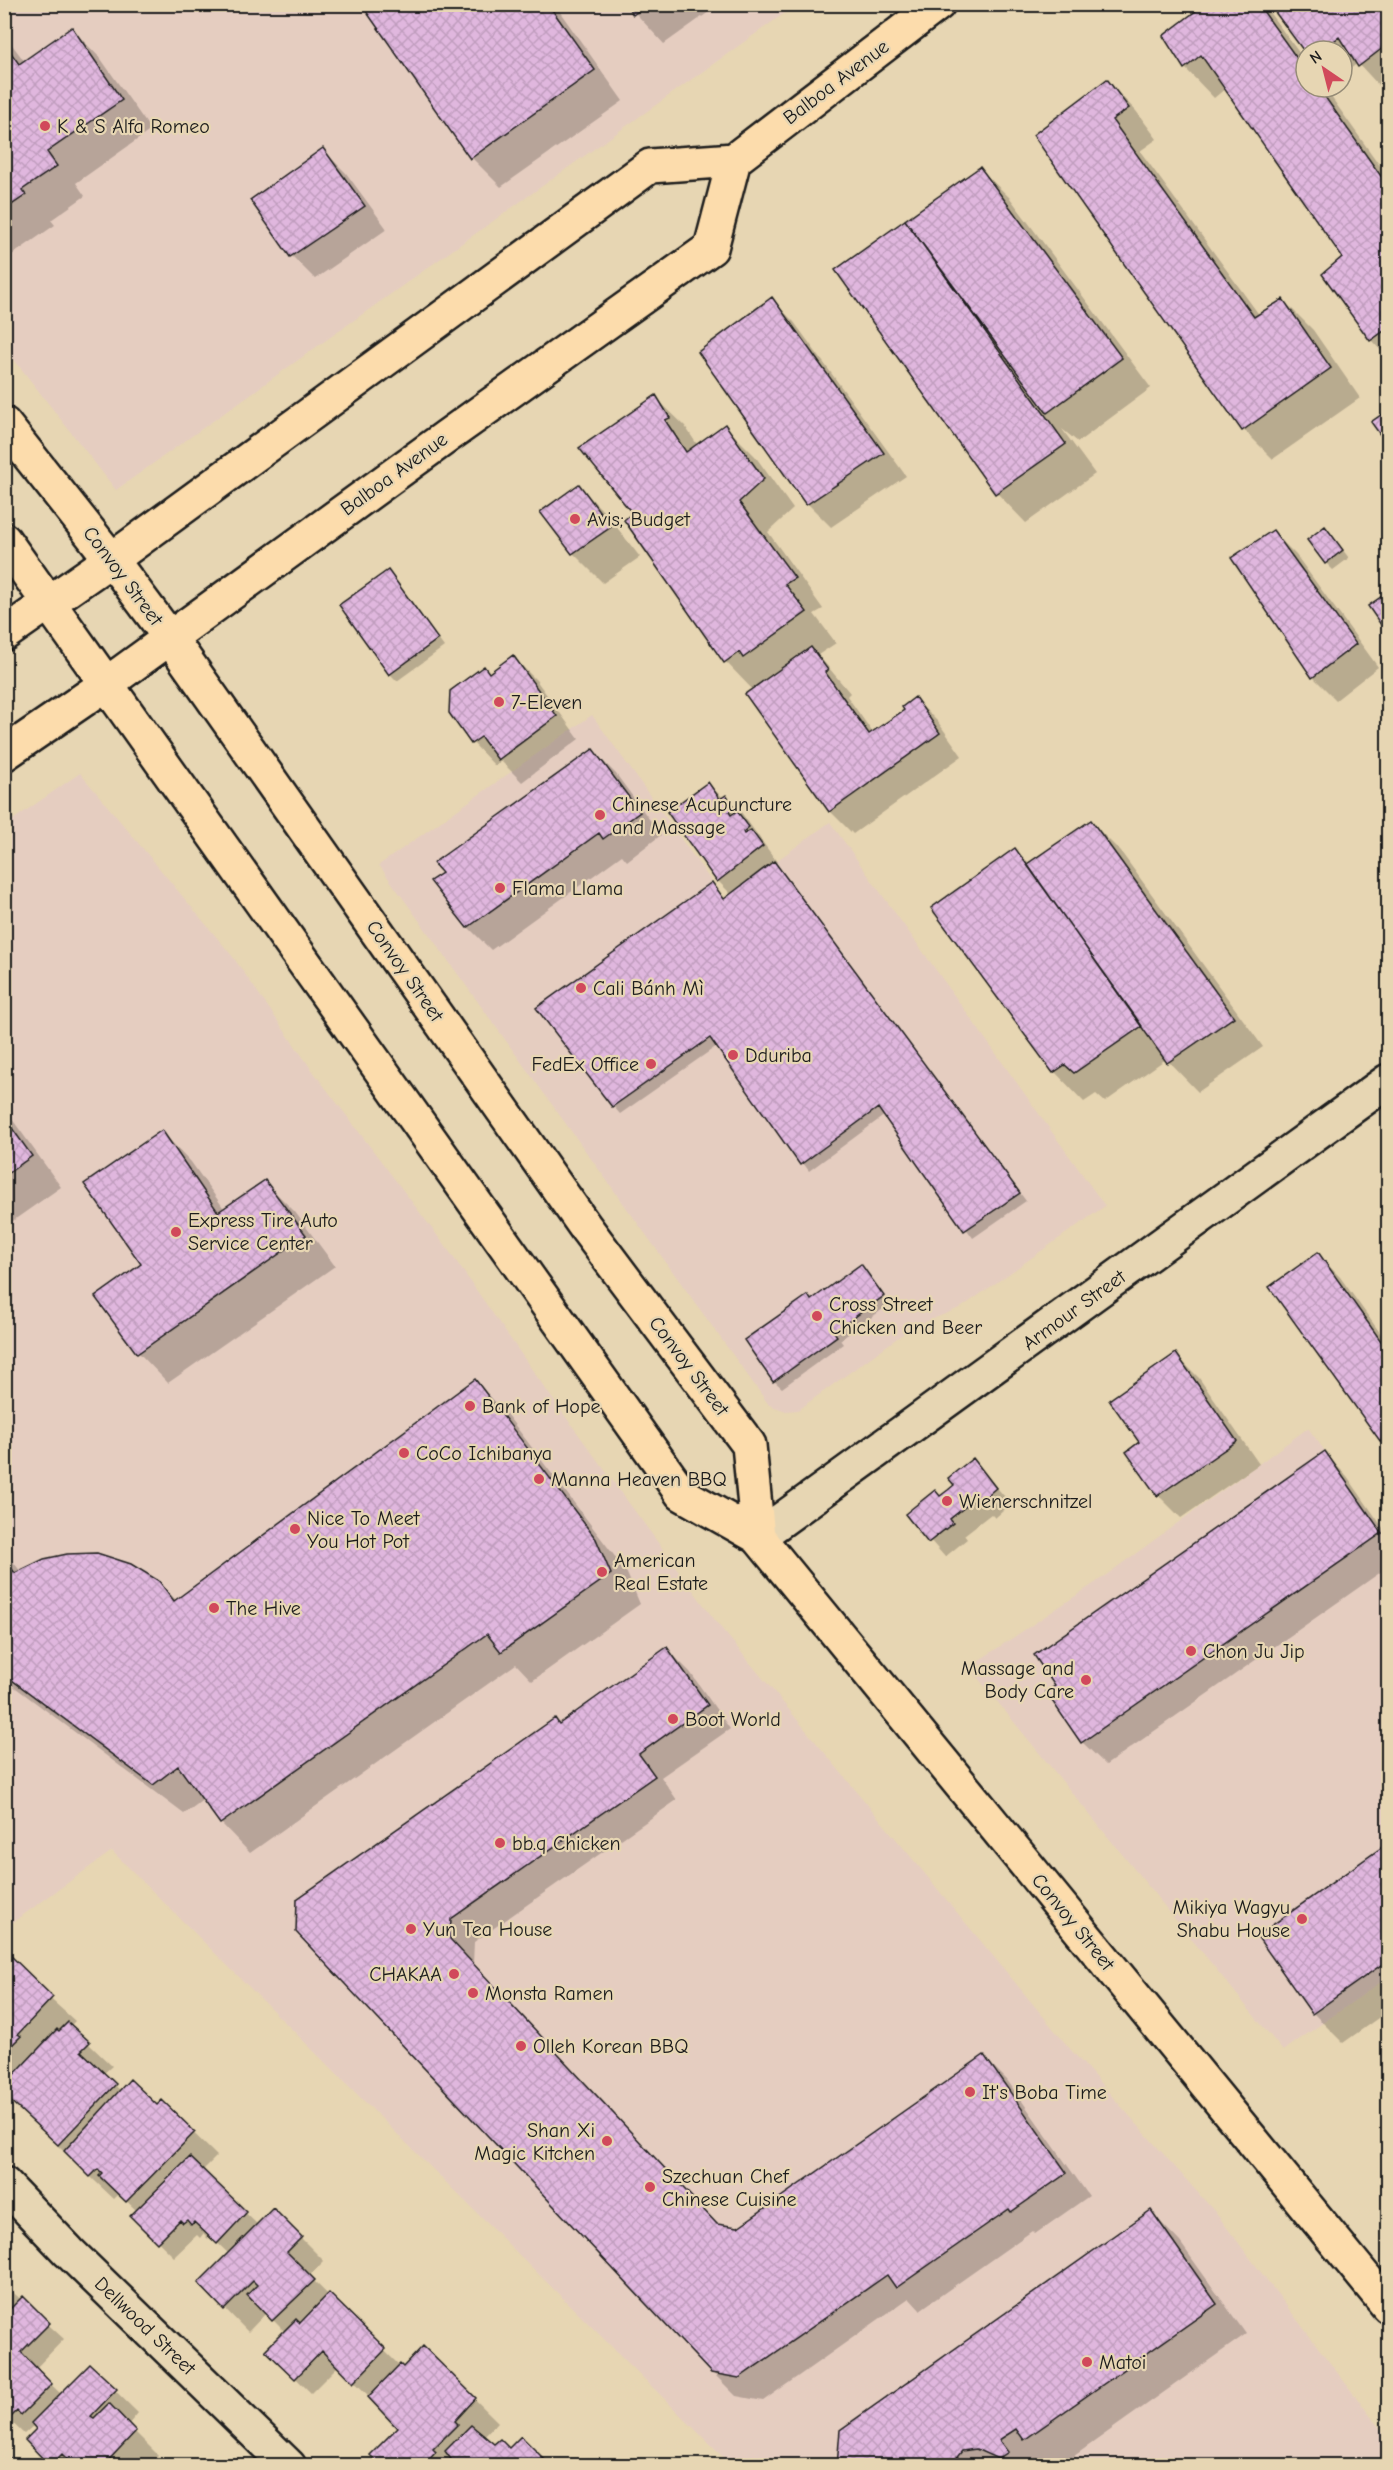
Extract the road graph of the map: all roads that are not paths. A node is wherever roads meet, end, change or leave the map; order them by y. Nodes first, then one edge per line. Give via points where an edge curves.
1 (938, 4) edge
2 (734, 160) junction
3 (4, 424) edge
4 (4, 540) edge
5 (111, 559) junction
6 (50, 602) junction
7 (4, 634) edge
8 (170, 638) junction
9 (105, 685) junction
10 (4, 754) edge
11 (1389, 1081) edge
12 (758, 1537) junction
13 (4, 2184) edge
14 (1389, 2306) edge
15 (288, 2466) edge

1 - 2 main road, Balboa Avenue
2 - 5 main road via 651,166
2 - 8 main road, Balboa Avenue via 711,248
3 - 5 main road, Convoy Street
4 - 6 main road, Convoy Street
5 - 6 main road
5 - 8 main road, Convoy Street
6 - 7 main road
6 - 9 main road, Convoy Street
8 - 9 main road, Balboa Avenue
8 - 12 main road, Convoy Street via 586,1228 749,1445
9 - 10 main road, Balboa Avenue
9 - 12 main road, Convoy Street via 682,1494
11 - 12 street, Armour Street
12 - 14 main road, Convoy Street
13 - 15 street, Dellwood Street

